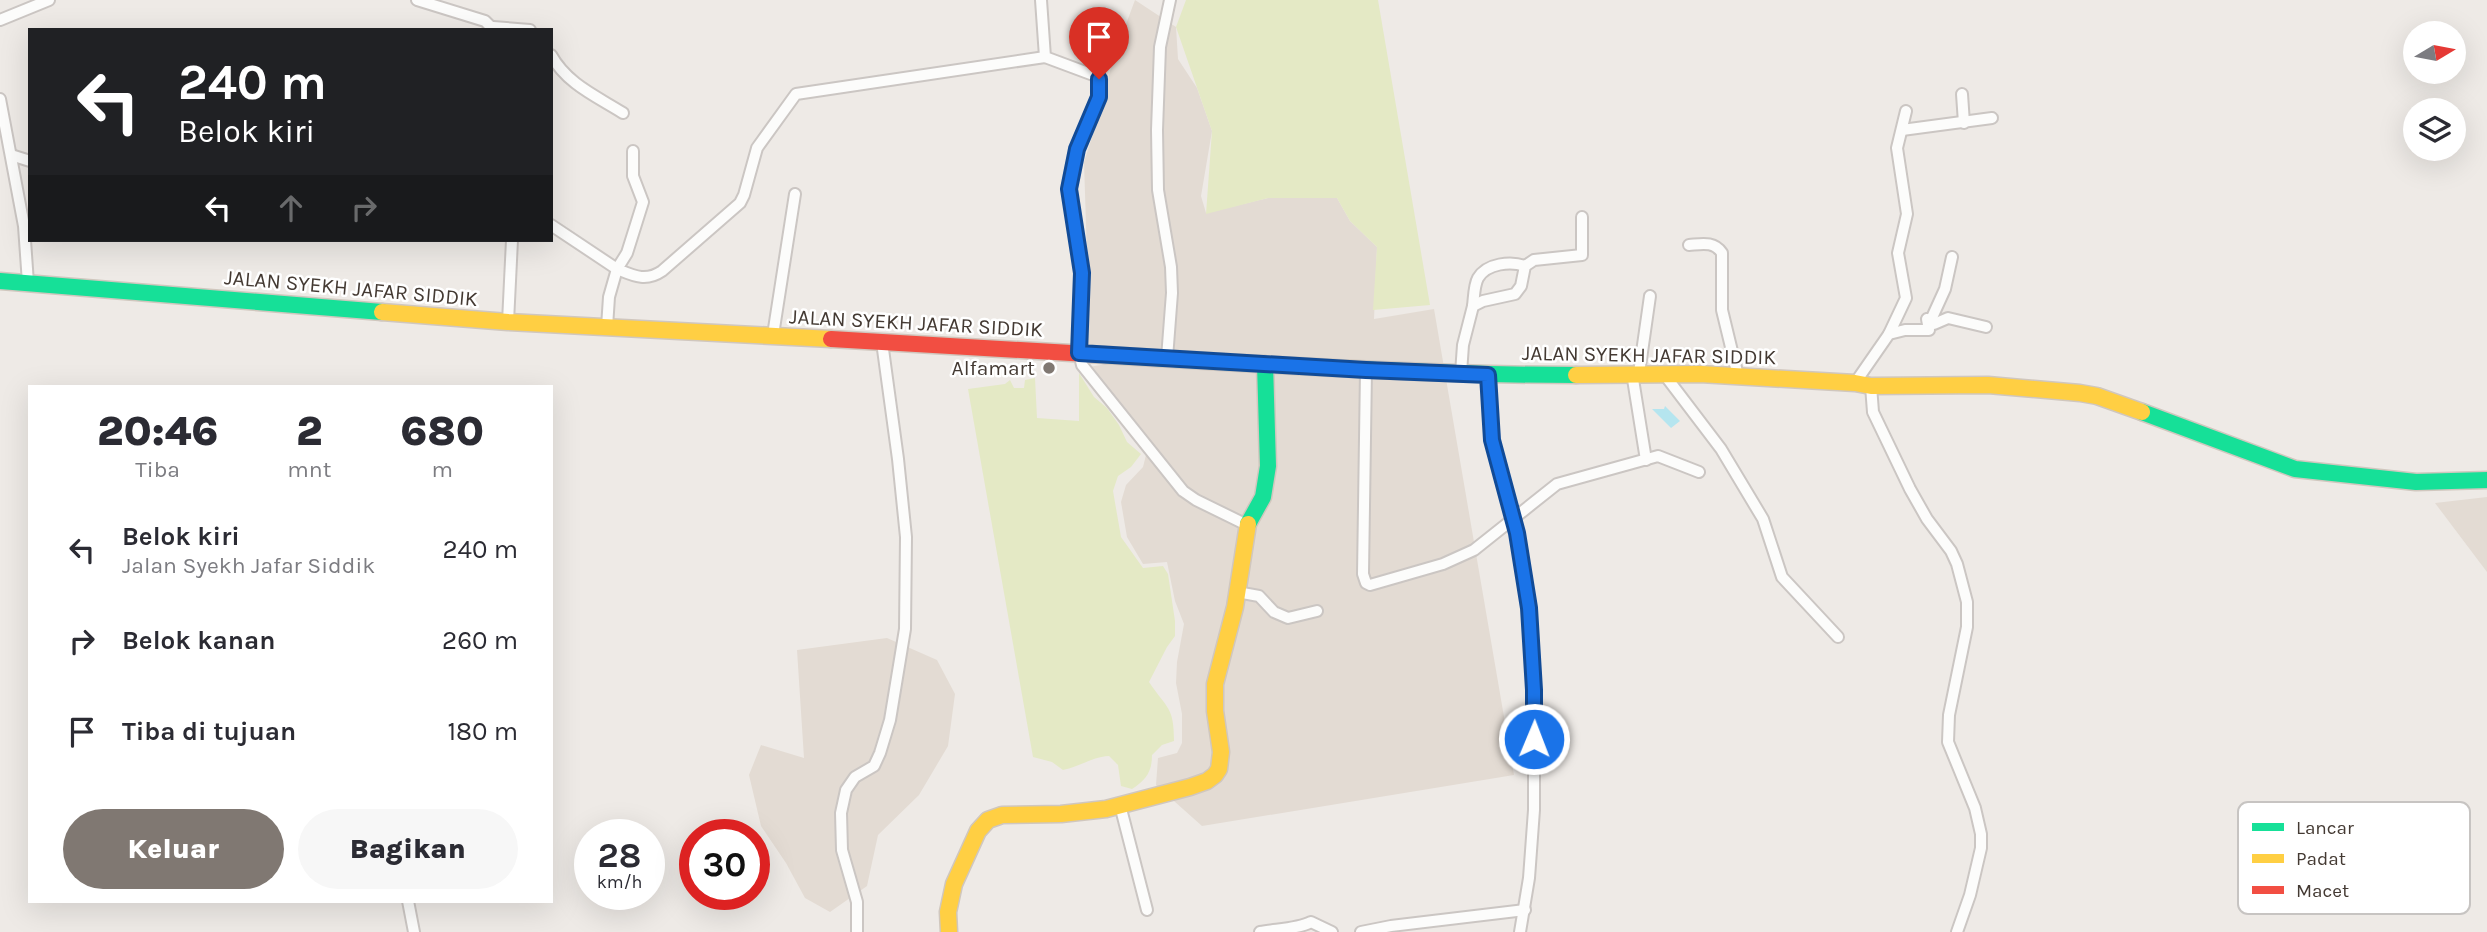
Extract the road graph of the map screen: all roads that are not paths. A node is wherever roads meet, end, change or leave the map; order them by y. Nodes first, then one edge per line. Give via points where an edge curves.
1 (49, 0) edge
2 (417, 0) edge
3 (1041, 0) edge
4 (1170, 0) edge
5 (0, 20) edge
6 (494, 28) edge
7 (1045, 57) junction
8 (553, 58) edge
9 (1962, 94) dead end
10 (0, 99) edge
11 (1906, 111) dead end
12 (623, 113) dead end
13 (1992, 118) dead end
14 (1964, 123) junction
15 (1902, 130) junction
16 (633, 152) dead end
17 (11, 155) junction
18 (28, 160) edge
19 (795, 194) dead end
20 (1582, 217) dead end
21 (553, 226) edge
22 (512, 242) edge
23 (1689, 246) dead end
24 (1952, 257) dead end
25 (1525, 266) junction
26 (617, 269) junction
27 (0, 281) edge
28 (29, 283) junction
29 (1650, 296) dead end
30 (1473, 306) junction
31 (508, 322) junction
32 (1930, 322) junction
33 (607, 327) junction
34 (1986, 327) dead end
35 (1889, 334) junction
36 (773, 335) junction
37 (882, 342) junction
38 (1079, 353) junction
39 (1167, 358) junction
40 (1265, 364) junction
41 (1366, 370) junction
42 (1461, 373) junction
43 (1635, 373) junction
44 (1664, 374) junction
45 (1488, 375) junction
46 (1738, 376) junction
47 (1863, 385) junction
48 (1646, 460) junction
49 (1699, 472) dead end
50 (2487, 480) edge
51 (1513, 520) junction
52 (1247, 525) junction
53 (1237, 592) junction
54 (1317, 611) dead end
55 (1838, 637) dead end
56 (1120, 805) junction
57 (408, 903) edge
58 (1147, 910) dead end
59 (1525, 910) junction
60 (414, 932) edge
61 (857, 932) edge
62 (949, 932) edge
63 (1260, 932) edge
64 (1332, 932) edge
65 (1361, 932) edge
66 (1520, 932) edge
67 (1957, 932) edge

1 - 5 street
2 - 6 street
3 - 7 street
4 - 39 street via 1160,47 1157,144 1158,190 1171,267
7 - 26 street via 796,94 757,148 744,195 736,207 656,275 643,278
7 - 38 street via 1096,76 1101,86 1070,182 1082,273
8 - 12 street via 576,86
9 - 14 street
10 - 17 street
11 - 15 street
13 - 14 street
14 - 15 street
15 - 35 street via 1897,152 1907,221 1898,253 1906,298
16 - 26 street via 633,176 643,202 627,253
17 - 18 street
17 - 28 street
19 - 36 street
20 - 25 street via 1583,255 1534,260
21 - 26 street
22 - 31 street
23 - 46 street via 1709,244 1722,253 1722,310
24 - 32 street via 1945,289
25 - 30 street via 1515,294
25 - 30 street via 1514,262 1485,271 1478,278
26 - 33 street
27 - 28 main road, JALAN SYEKH JAFAR SIDDIK
28 - 31 main road, JALAN SYEKH JAFAR SIDDIK
29 - 43 street
30 - 42 street
31 - 33 main road, JALAN SYEKH JAFAR SIDDIK
32 - 34 street via 1948,318
32 - 35 street via 1927,320 1929,330
33 - 36 main road, JALAN SYEKH JAFAR SIDDIK
35 - 47 street
36 - 37 main road, JALAN SYEKH JAFAR SIDDIK
37 - 38 main road, JALAN SYEKH JAFAR SIDDIK
37 - 61 street via 906,537 906,605 903,652 890,720 874,766 855,777 846,790 841,813 842,850 857,902
38 - 39 main road, JALAN SYEKH JAFAR SIDDIK
38 - 52 street via 1087,372 1183,491
39 - 40 main road, JALAN SYEKH JAFAR SIDDIK
40 - 41 main road, JALAN SYEKH JAFAR SIDDIK
40 - 52 main road via 1268,466 1263,497
41 - 42 main road, JALAN SYEKH JAFAR SIDDIK
41 - 51 street via 1366,583 1375,585 1456,559
42 - 45 main road, JALAN SYEKH JAFAR SIDDIK
43 - 44 main road, JALAN SYEKH JAFAR SIDDIK
43 - 45 main road, JALAN SYEKH JAFAR SIDDIK
43 - 48 street
44 - 46 main road, JALAN SYEKH JAFAR SIDDIK
44 - 55 street via 1721,449 1763,519 1782,577
45 - 51 street via 1492,440
46 - 47 main road, JALAN SYEKH JAFAR SIDDIK
47 - 50 main road, JALAN SYEKH JAFAR SIDDIK via 1988,385 2080,393 2295,469 2424,481
47 - 67 street via 1916,499 1951,551 1967,602 1948,742 1975,808 1981,848
48 - 49 street via 1658,456
48 - 51 street via 1553,486
51 - 59 street via 1529,608 1534,690 1534,810
52 - 53 main road
53 - 54 street via 1257,595 1274,612 1288,618
53 - 56 main road via 1215,684 1219,769 1199,784
56 - 58 street
56 - 62 main road via 988,820 978,831 954,884
57 - 60 street
59 - 65 street
59 - 66 street
63 - 64 street via 1311,922

